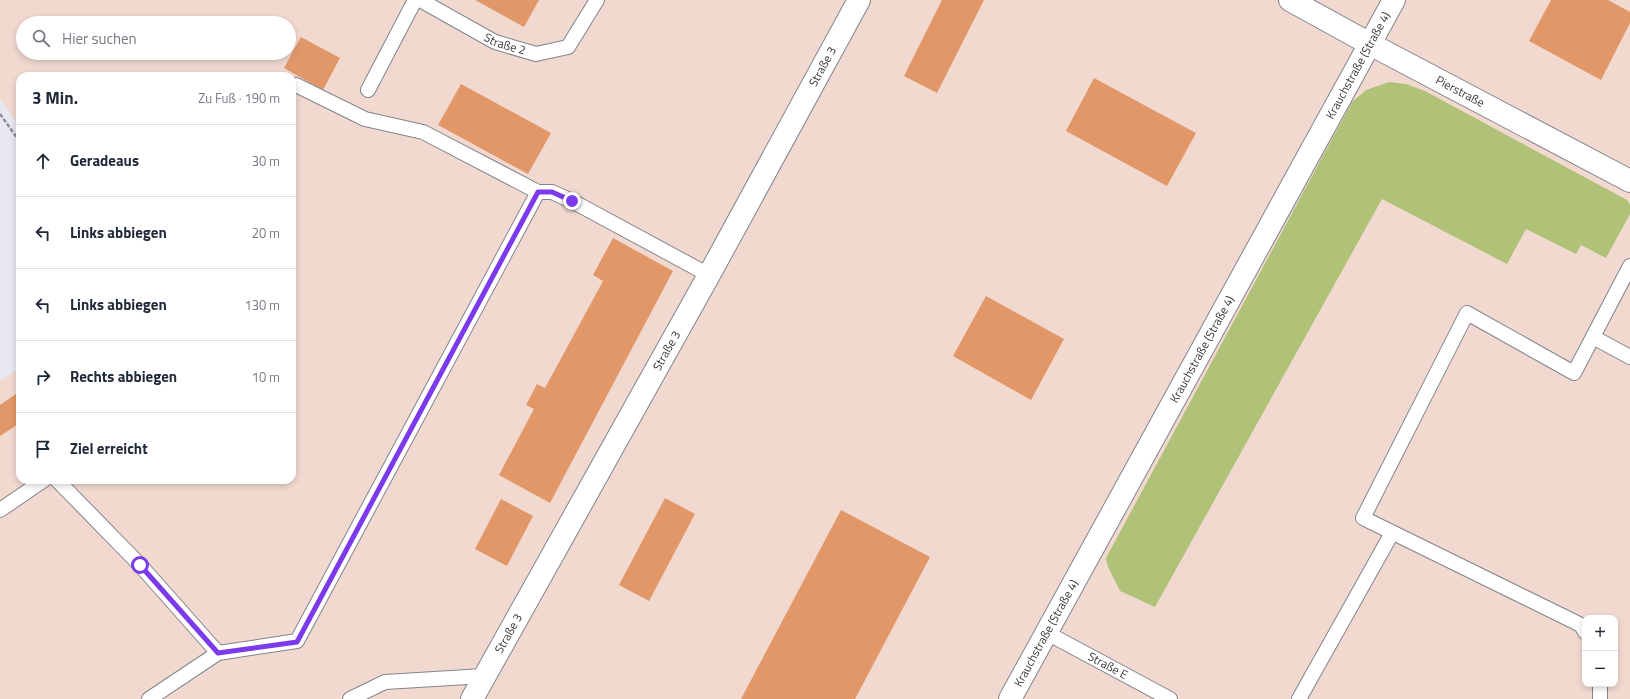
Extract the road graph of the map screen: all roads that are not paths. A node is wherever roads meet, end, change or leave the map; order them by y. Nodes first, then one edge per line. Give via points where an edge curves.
1 (415, 0) edge
2 (420, 0) edge
3 (597, 0) edge
4 (859, 0) edge
5 (1290, 0) edge
6 (1394, 0) edge
7 (1370, 44) junction
8 (296, 85) edge
9 (368, 90) dead end
10 (1630, 181) edge
11 (538, 192) junction
12 (1630, 266) edge
13 (709, 275) junction
14 (1593, 336) junction
15 (1630, 357) edge
16 (38, 484) edge
17 (61, 484) edge
18 (0, 510) edge
19 (1392, 533) junction
20 (1582, 627) edge
21 (1047, 633) junction
22 (218, 653) junction
23 (484, 676) junction
24 (1600, 687) edge
25 (149, 699) edge
26 (350, 699) edge
27 (472, 699) edge
28 (1010, 699) edge
29 (1170, 699) edge
30 (1299, 699) edge
31 (1600, 699) edge

1 - 9 lane
2 - 3 lane, Straße 2 via 495,42 536,54 568,47
4 - 13 street, Straße 3
5 - 7 street, Pierstraße
6 - 7 street, Krauchstraße (Straße 4)
7 - 10 street, Pierstraße
7 - 21 street, Krauchstraße (Straße 4)
8 - 11 lane via 365,119 422,132
11 - 13 lane via 552,192 572,201
11 - 22 lane via 297,642
12 - 14 lane
13 - 23 street, Straße 3
14 - 15 lane
14 - 19 lane via 1574,373 1466,313 1363,518
16 - 18 lane
17 - 22 lane via 140,565
19 - 20 lane
19 - 30 lane
21 - 28 street, Krauchstraße (Straße 4)
21 - 29 lane, Straße E
22 - 25 lane
23 - 26 lane via 385,682
23 - 27 street, Straße 3
24 - 31 lane

